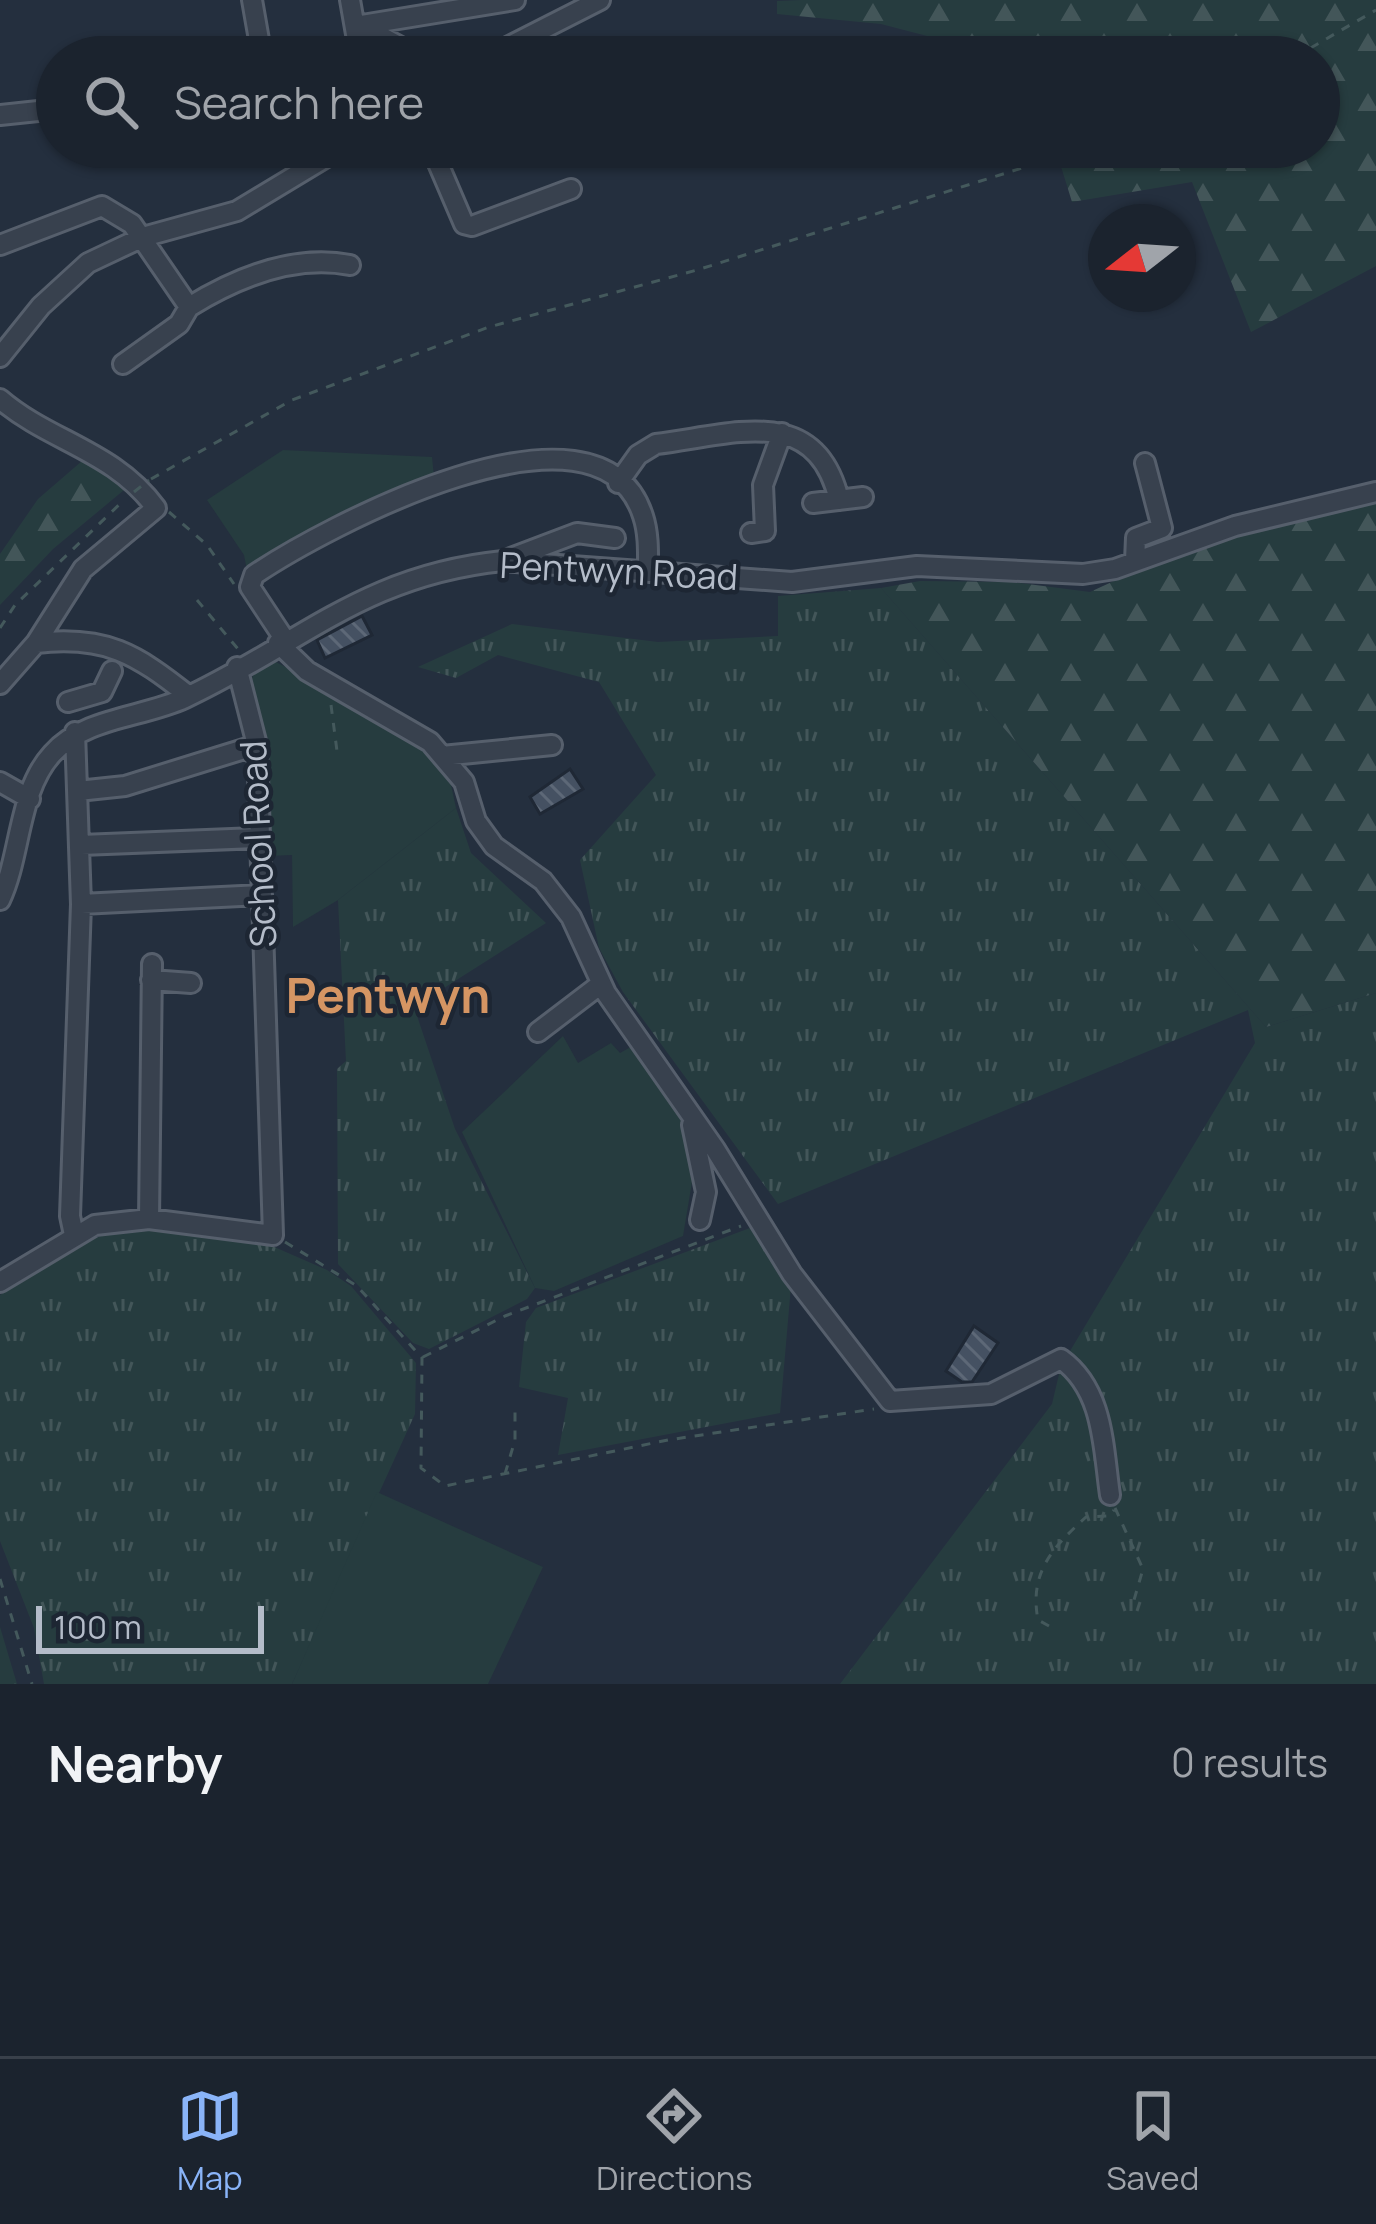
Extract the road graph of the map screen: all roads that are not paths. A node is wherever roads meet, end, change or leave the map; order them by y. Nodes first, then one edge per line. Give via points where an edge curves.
1 (251, 0) edge
2 (350, 0) edge
3 (515, 0) edge
4 (600, 0) edge
5 (358, 26) junction
6 (258, 36) edge
7 (359, 36) edge
8 (378, 36) edge
9 (522, 36) edge
10 (36, 111) edge
11 (0, 115) edge
12 (308, 168) edge
13 (440, 168) edge
14 (572, 189) dead end
15 (143, 237) junction
16 (0, 245) edge
17 (350, 265) dead end
18 (189, 307) junction
19 (0, 357) edge
20 (123, 364) dead end
21 (0, 399) edge
22 (782, 433) junction
23 (1145, 464) dead end
24 (618, 483) junction
25 (1376, 492) edge
26 (863, 497) dead end
27 (839, 500) junction
28 (813, 503) dead end
29 (751, 533) dead end
30 (615, 538) dead end
31 (503, 561) junction
32 (1135, 561) junction
33 (648, 572) junction
34 (281, 641) junction
35 (36, 643) junction
36 (242, 664) junction
37 (112, 671) dead end
38 (0, 683) edge
39 (102, 692) junction
40 (189, 696) junction
41 (68, 702) dead end
42 (111, 722) junction
43 (75, 732) junction
44 (257, 745) junction
45 (552, 745) dead end
46 (442, 756) junction
47 (0, 782) edge
48 (78, 790) junction
49 (29, 799) junction
50 (259, 838) junction
51 (81, 845) junction
52 (262, 896) junction
53 (0, 900) edge
54 (80, 904) junction
55 (191, 982) dead end
56 (602, 984) junction
57 (538, 1032) dead end
58 (650, 1054) junction
59 (149, 1219) junction
60 (700, 1220) dead end
61 (74, 1235) junction
62 (0, 1282) edge
63 (1113, 1502) road end

1 - 6 street
2 - 5 street
3 - 5 street
4 - 9 street
5 - 7 street
5 - 8 street
10 - 11 street
12 - 15 street via 236,211
13 - 14 street via 464,224 472,226
15 - 16 street via 102,206
15 - 18 street
15 - 19 street via 88,263
17 - 18 street via 312,261 228,284
18 - 20 street via 179,324
21 - 35 street via 92,451 156,508 83,569
22 - 24 street via 656,444
22 - 27 street via 818,452
22 - 29 street via 764,485 765,531
23 - 32 street via 1162,528 1136,538
24 - 33 street via 643,513
24 - 34 street via 589,466 514,461 446,478 282,556 249,580
25 - 32 street, Pentwyn Road via 1235,526
26 - 27 street
27 - 28 street
30 - 31 street via 577,532
31 - 33 street, Pentwyn Road
31 - 34 street, Pentwyn Road via 370,593
32 - 33 street, Pentwyn Road via 1083,574 917,566 792,582
34 - 36 street, Pentwyn Road
34 - 46 street via 308,671
35 - 38 street
35 - 40 street via 92,640 153,668
36 - 40 street, Pentwyn Road
36 - 44 street, School Road
37 - 39 street
39 - 41 street
39 - 42 street
40 - 42 street, Pentwyn Road
42 - 43 street, Pentwyn Road
43 - 48 street
43 - 49 street via 48,758
44 - 48 street via 110,790
44 - 50 street, School Road
45 - 46 street
46 - 56 street via 464,782 494,846 543,880 571,916
47 - 49 street
48 - 51 street
49 - 53 street
50 - 51 street
50 - 52 street, School Road
51 - 54 street
52 - 54 street
52 - 59 street, School Road via 273,1235
54 - 61 street
55 - 59 street via 152,972
56 - 57 street
56 - 58 street
58 - 60 street via 702,1158
58 - 63 street via 792,1274 890,1401 992,1394 1061,1359 1083,1375 1093,1400
59 - 61 street
61 - 62 street

